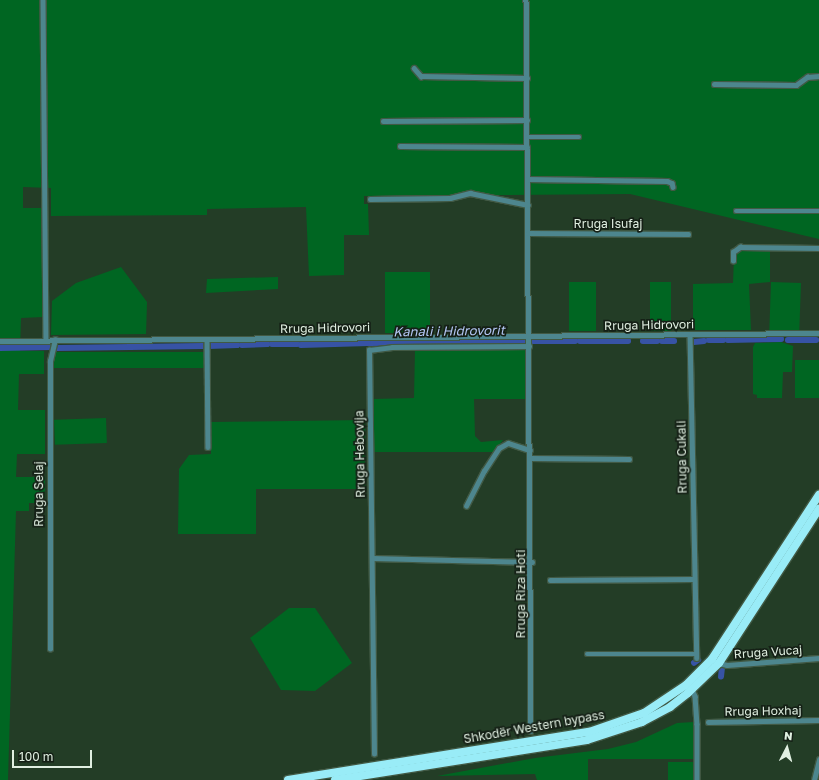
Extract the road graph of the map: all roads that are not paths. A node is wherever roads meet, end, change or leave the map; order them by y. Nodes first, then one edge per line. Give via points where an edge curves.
1 (43, 0) edge
2 (526, 0) edge
3 (414, 68) dead end
4 (819, 76) edge
5 (526, 78) junction
6 (714, 84) dead end
7 (527, 120) junction
8 (383, 121) dead end
9 (527, 137) junction
10 (579, 137) dead end
11 (400, 146) dead end
12 (527, 147) junction
13 (527, 180) junction
14 (673, 187) dead end
15 (370, 199) dead end
16 (528, 206) junction
17 (736, 211) dead end
18 (819, 211) edge
19 (528, 233) junction
20 (688, 234) dead end
21 (819, 248) edge
22 (733, 261) dead end
23 (819, 333) edge
24 (690, 334) junction
25 (529, 336) junction
26 (207, 339) junction
27 (46, 340) junction
28 (55, 340) junction
29 (0, 341) edge
30 (529, 346) junction
31 (208, 448) dead end
32 (530, 450) junction
33 (530, 458) junction
34 (629, 459) dead end
35 (819, 495) edge
36 (466, 506) dead end
37 (819, 509) edge
38 (372, 558) junction
39 (532, 562) junction
40 (694, 579) junction
41 (550, 580) dead end
42 (50, 649) dead end
43 (587, 654) dead end
44 (819, 658) edge
45 (719, 663) junction
46 (692, 689) junction
47 (819, 720) edge
48 (708, 722) dead end
49 (531, 731) dead end
50 (374, 754) dead end
51 (819, 760) edge
52 (288, 780) edge
53 (335, 780) edge
54 (697, 780) edge
55 (814, 780) edge

1 - 27 street
2 - 5 street
3 - 5 street via 421,76
4 - 6 street via 807,77 796,85
5 - 7 street
7 - 8 street
7 - 9 street
9 - 10 street
9 - 12 street
11 - 12 street
12 - 13 street
13 - 14 street via 667,181 672,183
13 - 16 street
15 - 16 street via 450,198 470,192
16 - 19 street
17 - 18 street
19 - 20 street, Rruga Isufaj
19 - 25 street
21 - 22 street via 740,247 733,252
23 - 24 street, Rruga Hidrovori
24 - 25 street, Rruga Hidrovori
24 - 40 street, Rruga Cukali
25 - 26 street, Rruga Hidrovori
25 - 30 street, Rruga Riza Hoti
26 - 28 street, Rruga Hidrovori
26 - 31 street
27 - 28 street, Rruga Hidrovori
27 - 29 street, Rruga Hidrovori
28 - 42 street, Rruga Selaj via 50,360
30 - 32 street, Rruga Riza Hoti
30 - 38 street, Rruga Hebovija via 392,347 369,350
32 - 33 street, Rruga Riza Hoti
32 - 36 street via 508,444 499,448
33 - 34 street
33 - 39 street, Rruga Riza Hoti
35 - 52 highway, Shkodër Western bypass via 712,659 686,685 644,713 589,732
37 - 45 highway, Shkodër Western bypass
38 - 39 street
38 - 50 street, Rruga Hebovija
39 - 49 street, Rruga Riza Hoti
40 - 41 street
40 - 43 street, Rruga Cukali via 696,656
44 - 45 street, Rruga Vucaj via 728,665
45 - 46 highway, Shkodër Western bypass
46 - 53 highway, Shkodër Western bypass via 670,707 607,736
46 - 54 street via 697,724
47 - 48 street, Rruga Hoxhaj
51 - 55 street

